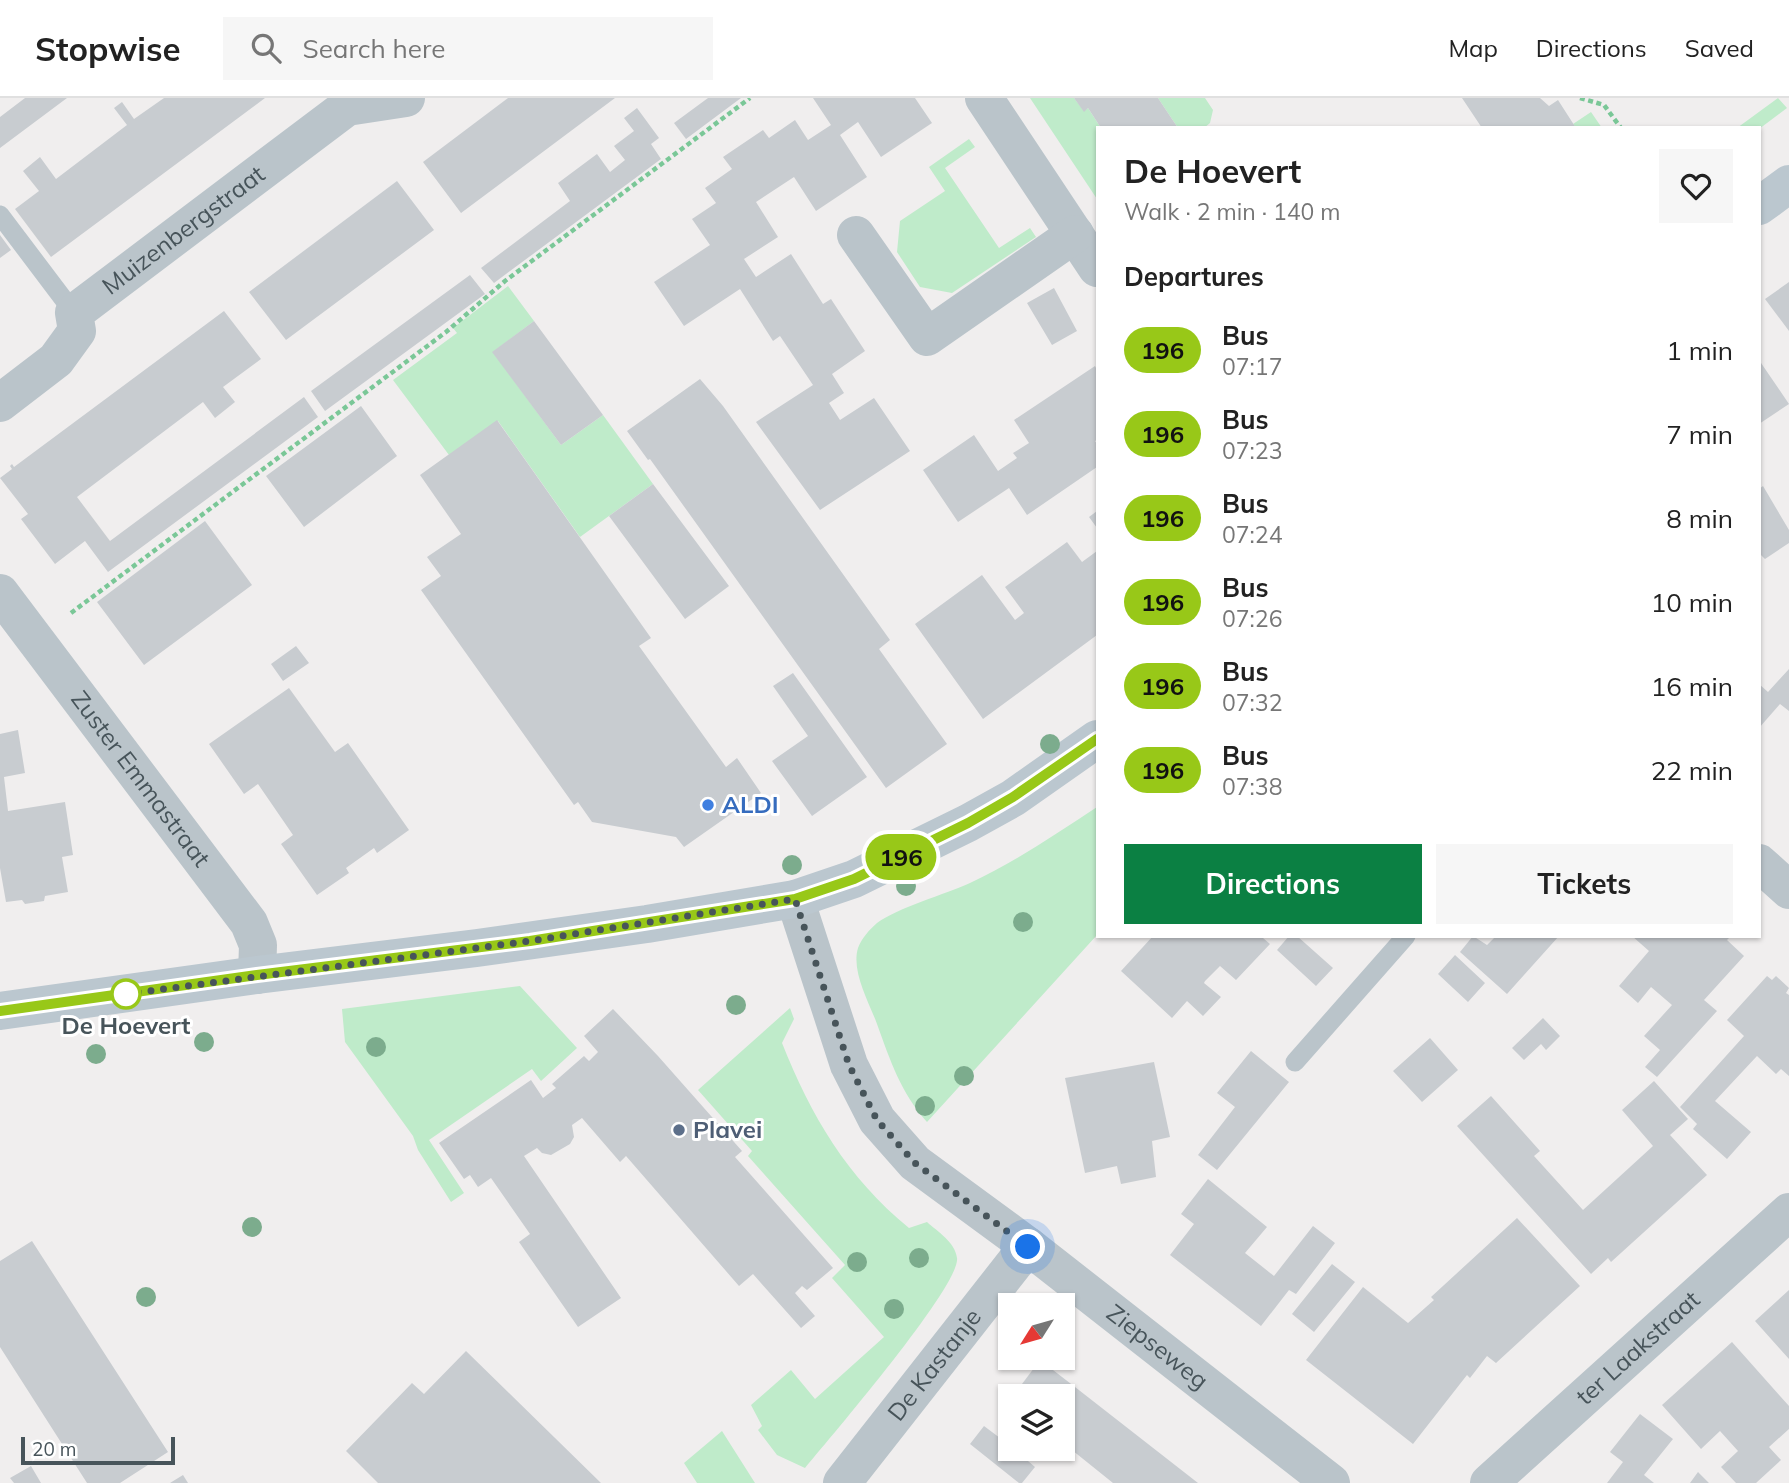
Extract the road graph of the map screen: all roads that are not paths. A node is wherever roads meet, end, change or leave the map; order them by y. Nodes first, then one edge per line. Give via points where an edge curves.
1 (406, 98) edge
2 (984, 98) edge
3 (1789, 184) edge
4 (1761, 205) edge
5 (0, 215) edge
6 (1075, 234) junction
7 (856, 235) dead end
8 (1096, 266) edge
9 (74, 313) junction
10 (0, 403) edge
11 (0, 593) edge
12 (1096, 740) edge
13 (1761, 865) edge
14 (1789, 890) edge
15 (795, 899) junction
16 (1404, 938) edge
17 (257, 975) junction
18 (0, 1011) edge
19 (1295, 1062) dead end
20 (1789, 1212) edge
21 (1028, 1247) junction
22 (842, 1483) edge
23 (1331, 1483) edge
24 (1489, 1483) edge

1 - 9 street, Muizenbergstraat via 347,107
2 - 6 street
3 - 4 street
5 - 9 lane
6 - 7 street via 927,337
6 - 8 street
9 - 10 street via 76,331 55,360
11 - 17 street, Zuster Emmastraat via 249,923 258,945
12 - 15 street via 968,823 854,879
13 - 14 street
15 - 17 street via 517,943
15 - 21 street, Ziepseweg via 849,1065 877,1120 915,1163
16 - 19 lane
17 - 18 street
20 - 24 street, ter Laakstraat
21 - 22 street, De Kastanje
21 - 23 street, Ziepseweg

